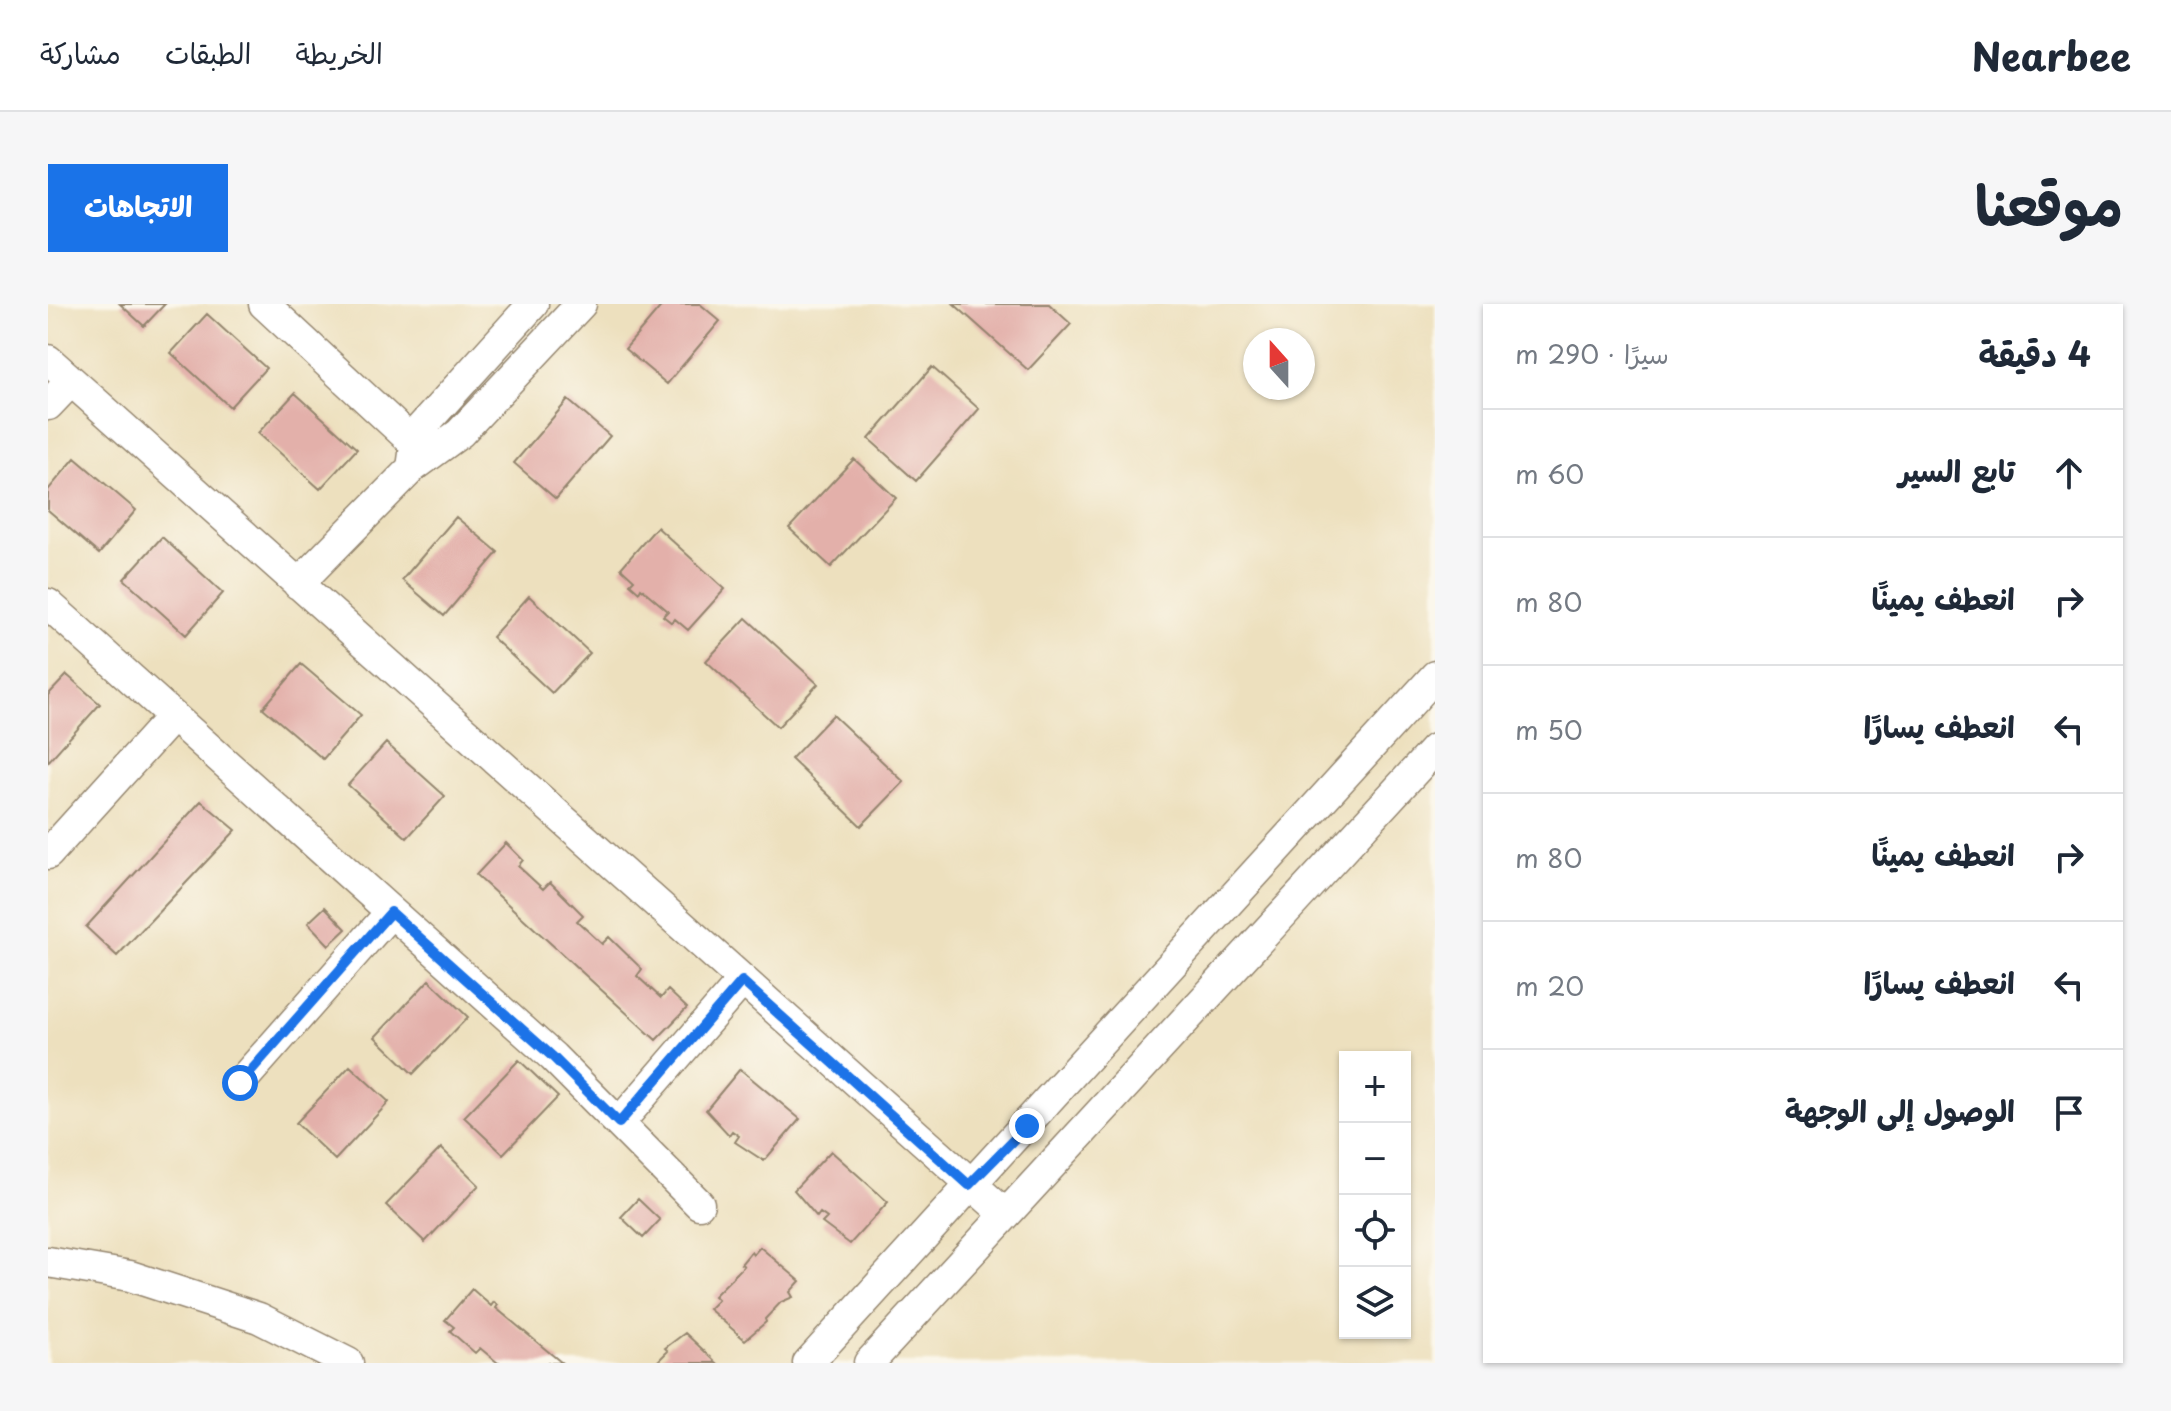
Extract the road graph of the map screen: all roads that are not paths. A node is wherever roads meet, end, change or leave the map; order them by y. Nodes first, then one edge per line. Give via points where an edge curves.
1 (264, 304) edge
2 (533, 304) edge
3 (581, 304) edge
4 (48, 360) edge
5 (71, 381) junction
6 (48, 405) edge
7 (414, 456) junction
8 (298, 584) junction
9 (48, 604) edge
10 (1435, 676) edge
11 (173, 716) junction
12 (1435, 749) edge
13 (48, 854) edge
14 (391, 912) junction
15 (742, 981) junction
16 (240, 1083) dead end
17 (619, 1123) junction
18 (969, 1185) junction
19 (699, 1204) dead end
20 (1005, 1214) junction
21 (48, 1262) edge
22 (348, 1363) edge
23 (808, 1363) edge
24 (869, 1363) edge

1 - 7 street
2 - 7 street via 417,432
3 - 7 street via 460,433
4 - 5 street
5 - 6 street
5 - 8 street
7 - 8 street
8 - 15 street
9 - 11 street
10 - 18 street
11 - 13 street
11 - 14 street
12 - 20 street
14 - 16 street
14 - 17 street
15 - 17 street
15 - 18 street
17 - 19 street
18 - 20 street
18 - 23 street
20 - 24 street
21 - 22 street via 130,1276 259,1318

